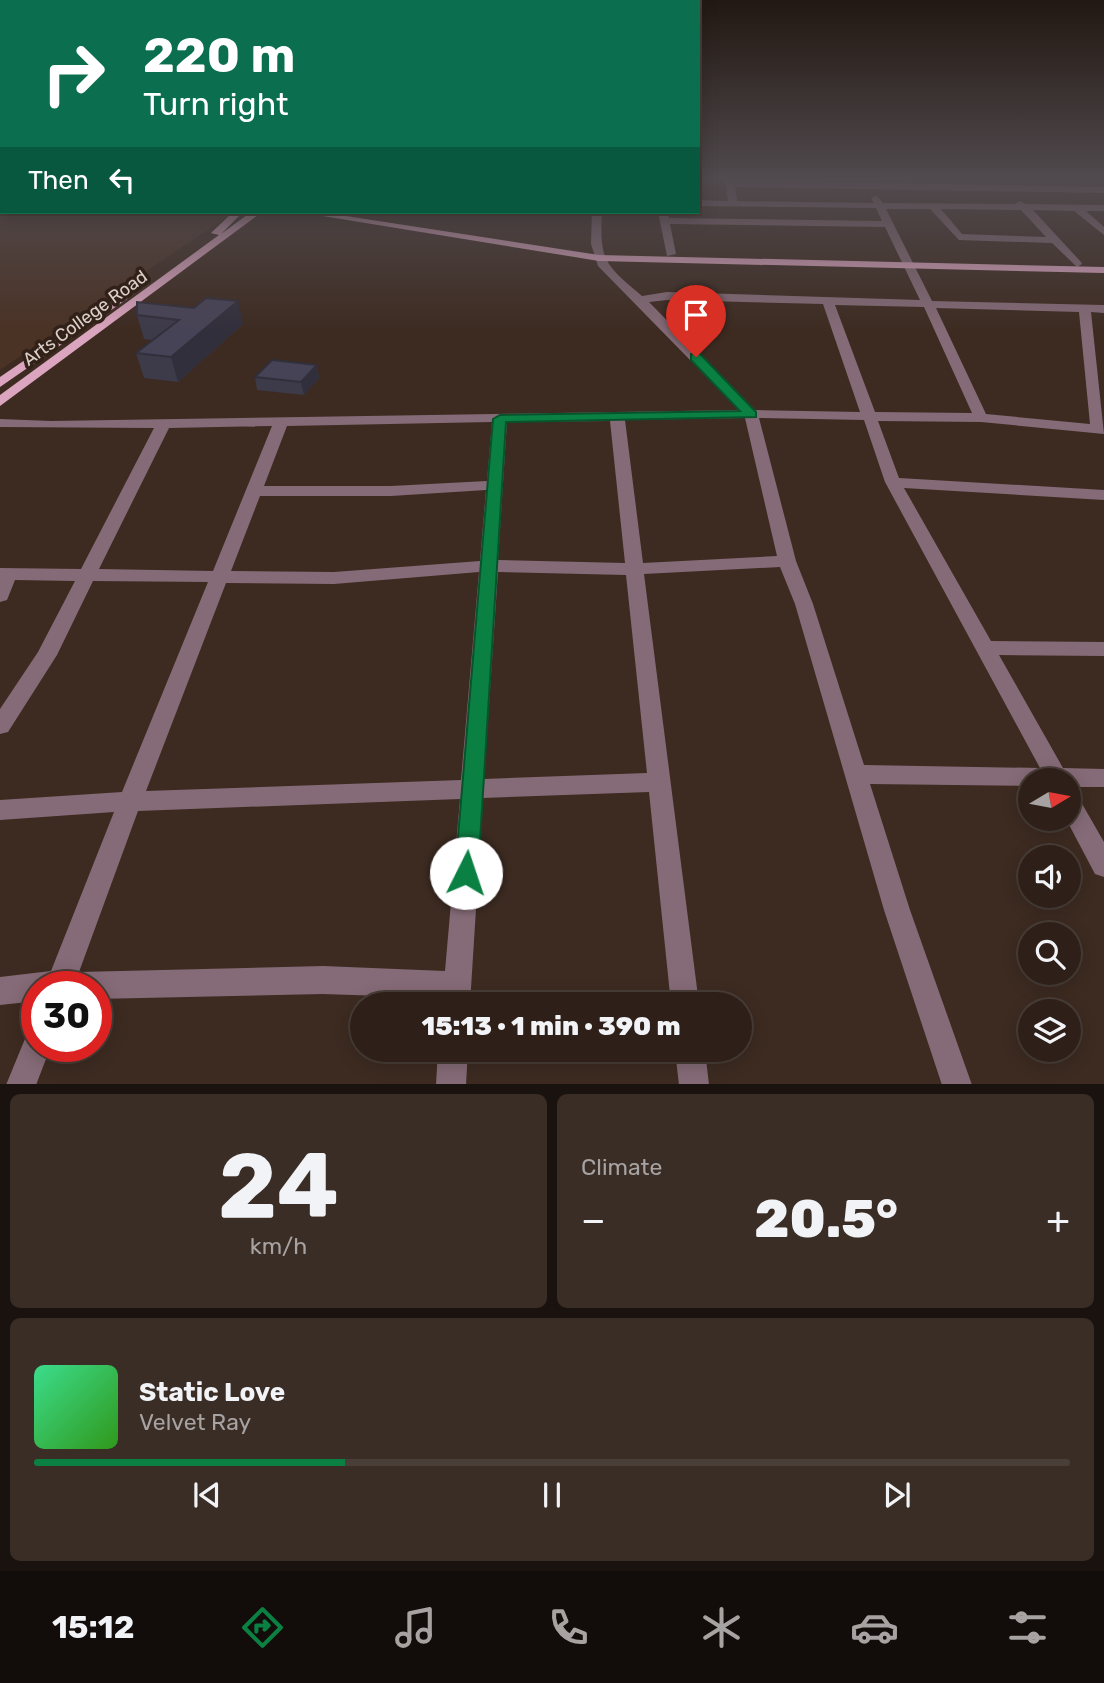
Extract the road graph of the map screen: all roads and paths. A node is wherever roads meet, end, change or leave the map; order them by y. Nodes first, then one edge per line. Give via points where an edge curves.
1 (219, 231) edge
2 (232, 231) edge
3 (431, 231) edge
4 (462, 231) edge
5 (595, 231) edge
6 (667, 231) edge
7 (891, 231) edge
8 (954, 231) edge
9 (1046, 231) edge
10 (1053, 240) junction
11 (671, 254) junction
12 (598, 255) junction
13 (905, 262) junction
14 (1077, 264) junction
15 (1104, 265) edge
16 (1104, 270) edge
17 (640, 299) junction
18 (828, 301) junction
19 (928, 304) junction
20 (1085, 309) junction
21 (1104, 309) edge
22 (0, 383) edge
23 (0, 402) edge
24 (751, 414) junction
25 (869, 416) junction
26 (617, 417) junction
27 (981, 418) junction
28 (500, 419) junction
29 (281, 422) junction
30 (0, 424) edge
31 (163, 424) junction
32 (1101, 430) edge
33 (893, 482) junction
34 (495, 485) junction
35 (254, 491) junction
36 (1104, 495) edge
37 (787, 561) junction
38 (489, 566) junction
39 (634, 568) junction
40 (4, 574) edge
41 (87, 575) junction
42 (220, 576) junction
43 (0, 596) edge
44 (986, 648) junction
45 (1104, 649) edge
46 (0, 726) edge
47 (1051, 768) edge
48 (855, 774) junction
49 (1018, 778) edge
50 (1082, 778) edge
51 (1104, 778) edge
52 (659, 782) junction
53 (472, 789) junction
54 (130, 802) junction
55 (0, 810) edge
56 (1082, 826) edge
57 (1104, 866) edge
58 (65, 971) edge
59 (112, 985) edge
60 (21, 989) edge
61 (0, 991) edge
62 (430, 992) edge
63 (457, 992) edge
64 (684, 992) edge
65 (30, 1062) edge
66 (452, 1062) edge
67 (691, 1062) edge
68 (21, 1084) edge
69 (451, 1084) edge
70 (694, 1084) edge
71 (957, 1084) edge

1 - 22 main road
2 - 23 main road, Arts College Road
3 - 12 main road
4 - 12 main road
5 - 12 street
6 - 11 street
7 - 13 street
8 - 10 street via 959,237
9 - 10 street
10 - 14 street
11 - 12 main road
11 - 13 main road
12 - 13 main road
12 - 17 street via 599,264
13 - 14 main road
13 - 16 main road
13 - 19 street
14 - 15 main road
17 - 18 street
17 - 24 street
18 - 19 street
18 - 25 street
19 - 20 street
19 - 27 street
20 - 21 street
20 - 32 street
24 - 25 street
24 - 26 street
24 - 37 street
25 - 27 street
25 - 33 street
26 - 28 street
26 - 39 street
27 - 32 street
28 - 29 street
28 - 34 street
29 - 31 street
29 - 35 street
30 - 31 street
31 - 41 street
33 - 36 street
33 - 44 street
34 - 35 street
34 - 38 street
35 - 42 street
37 - 39 street
37 - 48 street
38 - 39 street
38 - 42 street via 334,578
38 - 53 street
39 - 52 street
40 - 41 street
40 - 43 street
41 - 42 street
41 - 46 street via 47,655
42 - 54 street
44 - 45 street
44 - 47 street
48 - 49 street
48 - 71 street
50 - 51 street
52 - 53 street
52 - 64 street
53 - 54 street
53 - 63 street
54 - 55 street
54 - 58 street
56 - 57 street
59 - 62 street via 323,980
60 - 61 street
65 - 68 street
66 - 69 street
67 - 70 street

